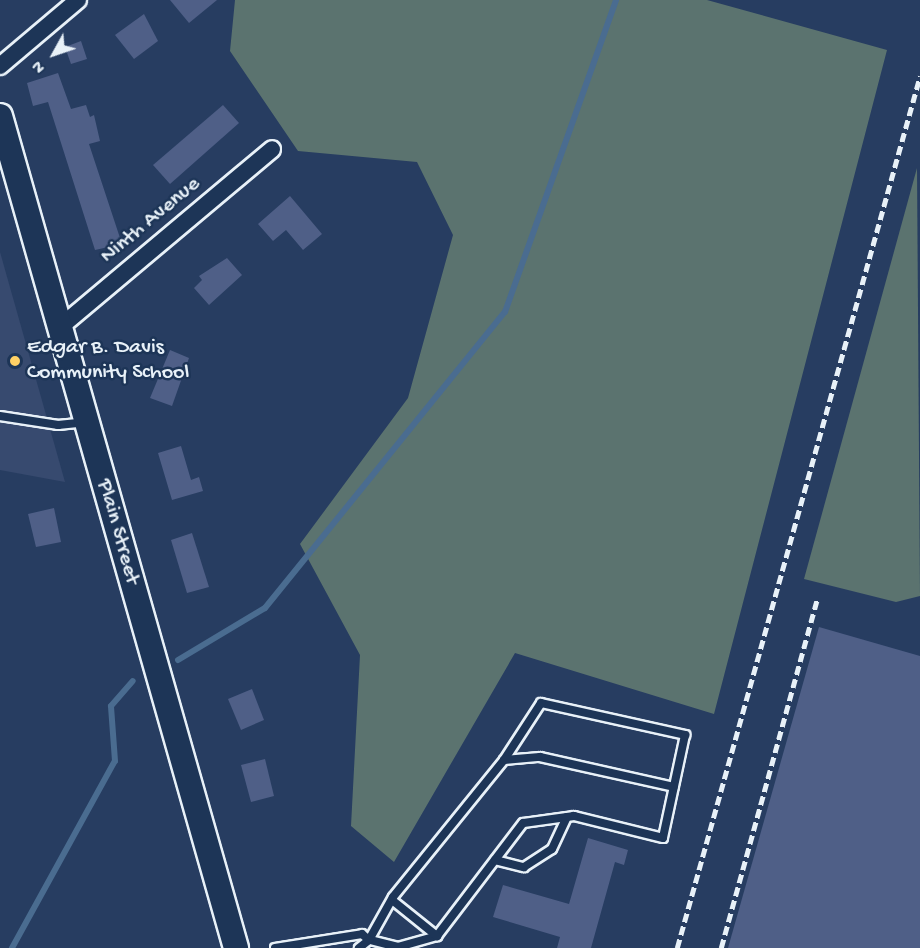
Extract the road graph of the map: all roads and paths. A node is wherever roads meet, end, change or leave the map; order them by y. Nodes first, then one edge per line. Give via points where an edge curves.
1 (78, 0) edge
2 (0, 66) edge
3 (0, 116) edge
4 (272, 149) dead end
5 (59, 328) junction
6 (0, 416) edge
7 (85, 422) junction
8 (504, 760) junction
9 (674, 788) junction
10 (567, 817) junction
11 (495, 860) junction
12 (392, 900) junction
13 (437, 936) junction
14 (369, 940) junction
15 (236, 948) edge
16 (275, 948) edge
17 (359, 948) edge

1 - 2 street
3 - 5 main road, Plain Street
4 - 5 street, Ninth Avenue
5 - 7 main road, Plain Street
6 - 7 lane via 58,425
7 - 15 main road, Plain Street
8 - 9 lane via 540,757
8 - 9 lane via 541,703 685,735
8 - 12 lane
9 - 10 lane via 663,838
10 - 11 lane via 523,823
10 - 11 lane via 552,849 524,867
11 - 13 lane
12 - 13 lane
12 - 14 lane
13 - 14 lane via 398,947
14 - 16 lane via 362,934
14 - 17 lane

